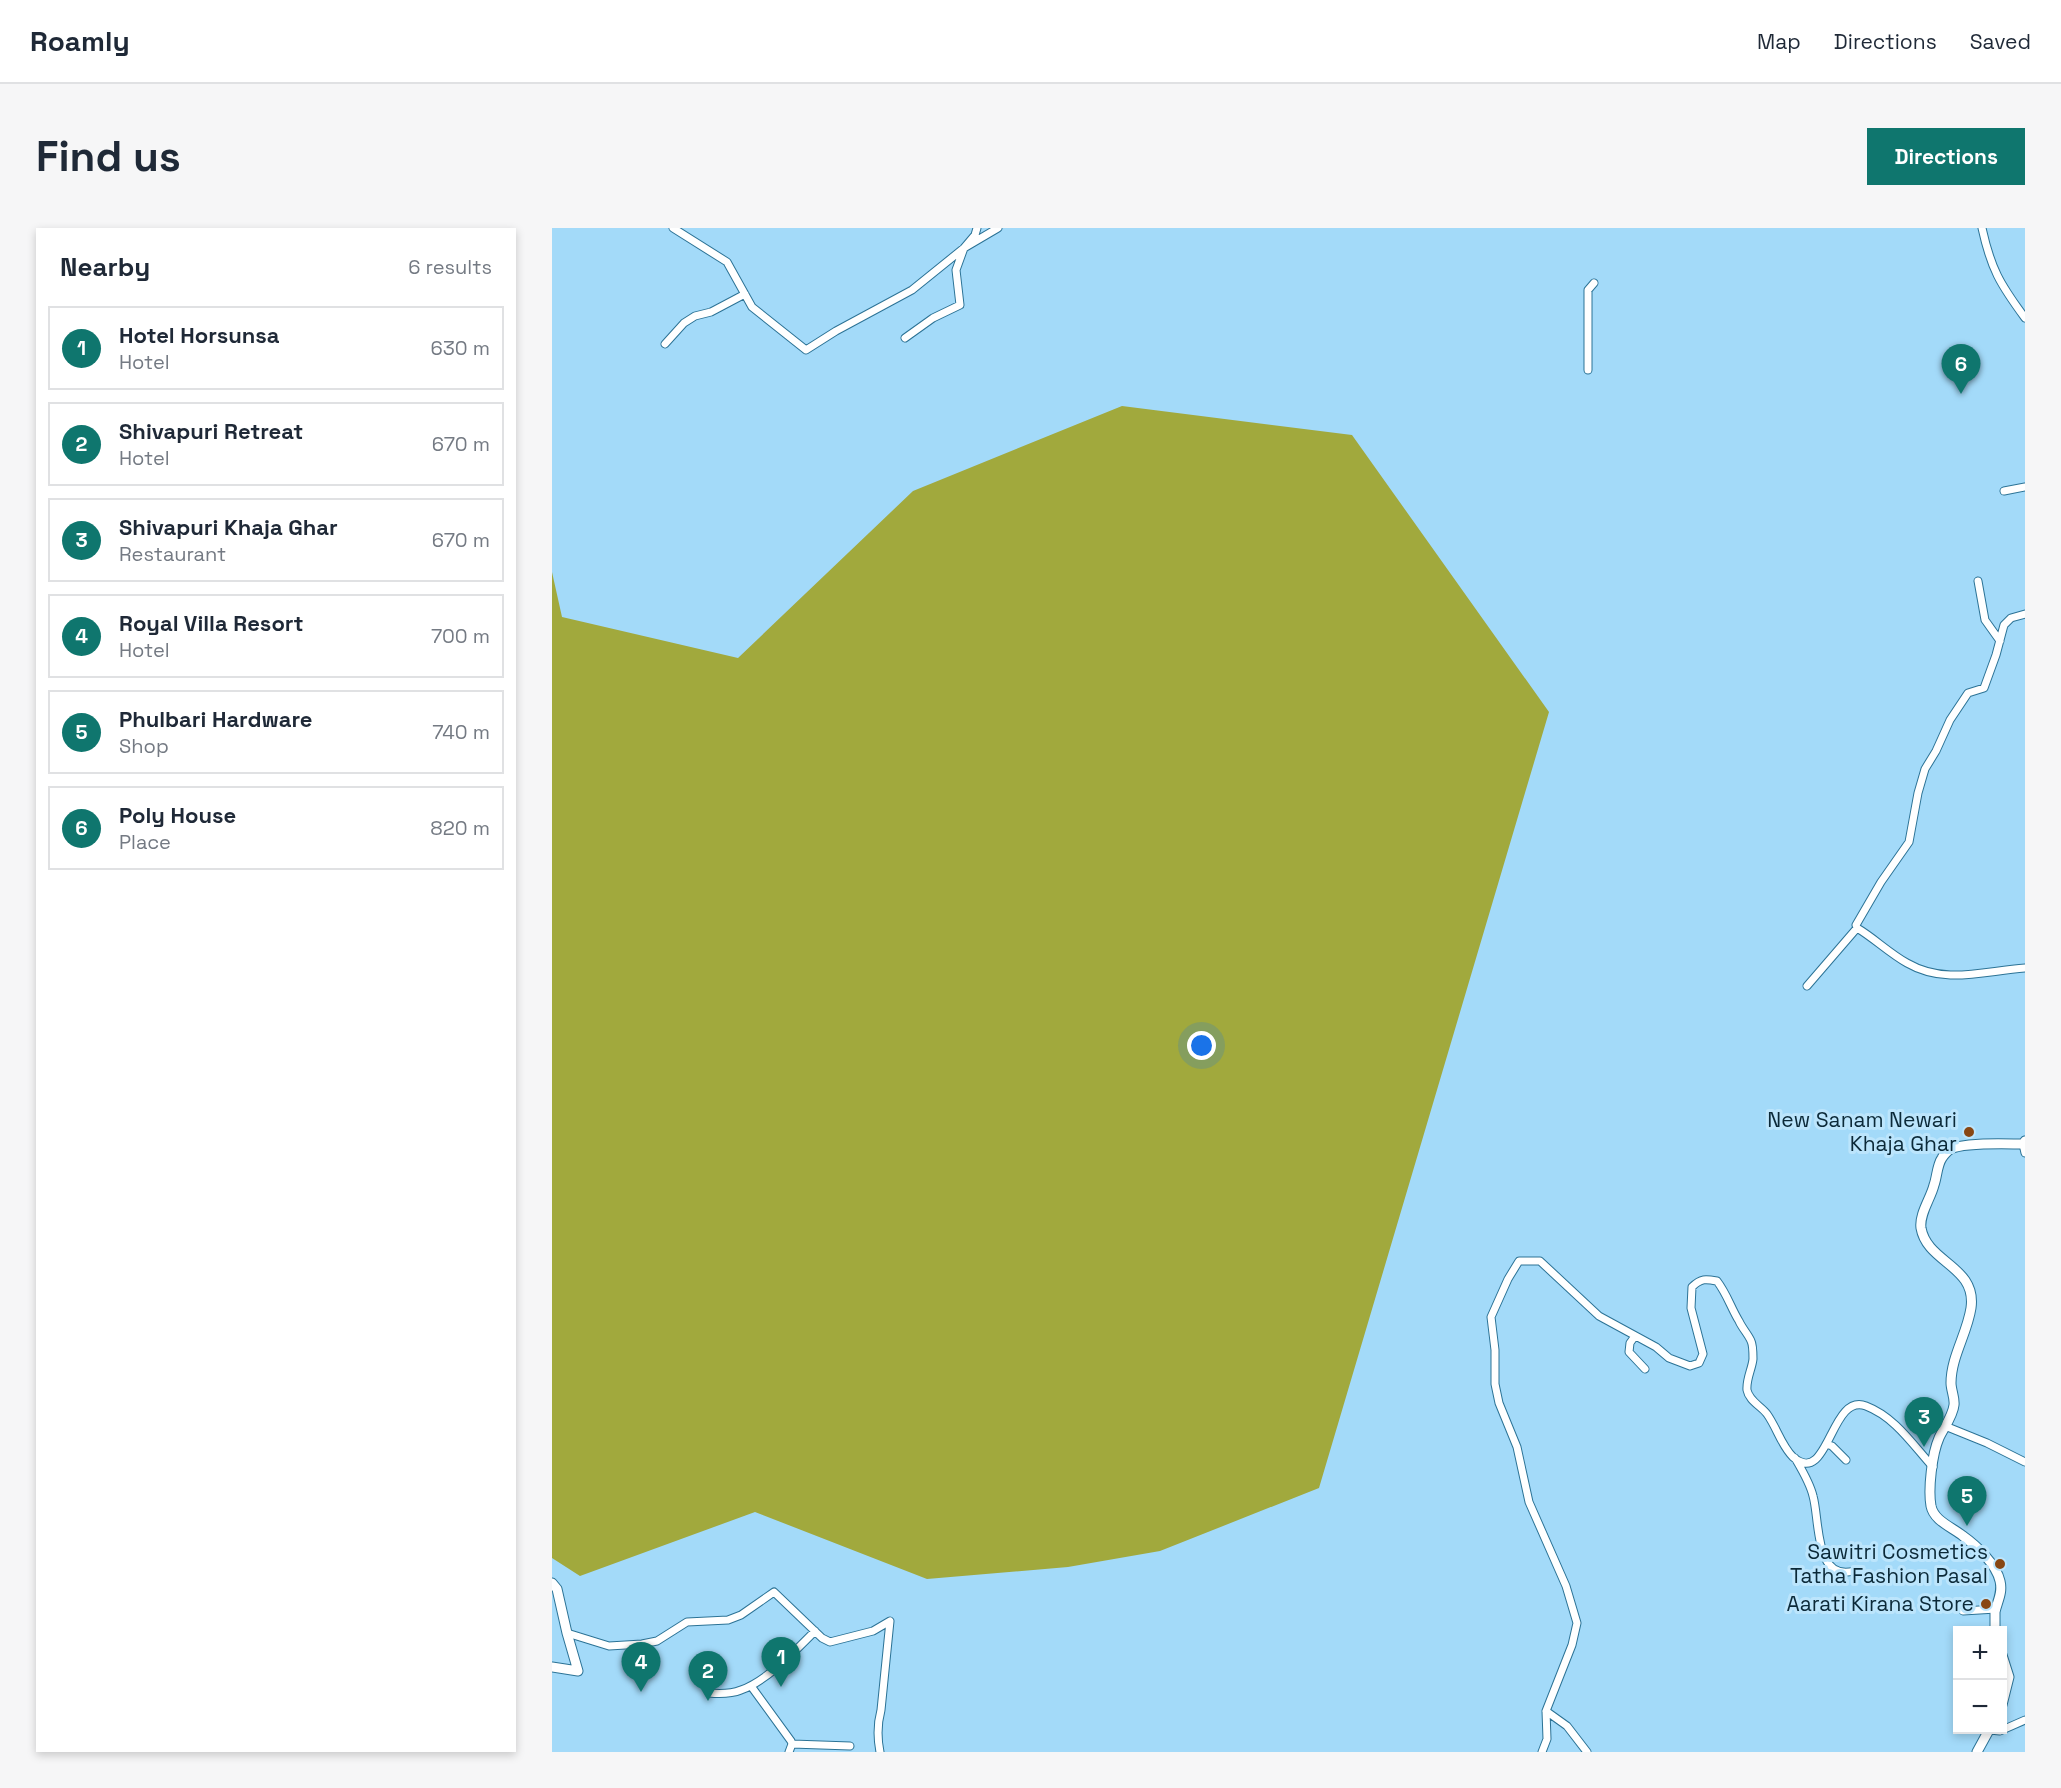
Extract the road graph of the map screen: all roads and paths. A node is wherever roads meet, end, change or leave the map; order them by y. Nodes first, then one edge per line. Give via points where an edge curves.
1 (673, 228) edge
2 (977, 228) edge
3 (999, 228) edge
4 (1982, 228) edge
5 (964, 248) junction
6 (1594, 283) dead end
7 (745, 294) junction
8 (2025, 318) edge
9 (905, 338) dead end
10 (665, 344) dead end
11 (1588, 370) dead end
12 (2025, 487) edge
13 (2004, 491) dead end
14 (1978, 580) dead end
15 (2025, 614) edge
16 (2000, 640) junction
17 (1857, 928) junction
18 (2025, 968) edge
19 (1808, 986) dead end
20 (2024, 1146) edge
21 (1635, 1336) junction
22 (1645, 1369) dead end
23 (1945, 1426) junction
24 (1826, 1444) junction
25 (1795, 1458) junction
26 (1846, 1460) dead end
27 (2025, 1462) edge
28 (1933, 1467) junction
29 (1854, 1571) dead end
30 (552, 1583) edge
31 (1996, 1610) junction
32 (1963, 1611) dead end
33 (1995, 1626) edge
34 (815, 1631) junction
35 (567, 1633) junction
36 (552, 1667) edge
37 (751, 1686) junction
38 (709, 1693) dead end
39 (1546, 1711) junction
40 (2025, 1720) edge
41 (2007, 1728) edge
42 (1987, 1734) edge
43 (850, 1746) dead end
44 (790, 1748) edge
45 (880, 1752) edge
46 (1542, 1752) edge
47 (1587, 1752) edge
48 (1977, 1752) edge

1 - 7 street via 727,262
2 - 5 street
3 - 5 street
4 - 8 street via 2001,285
5 - 7 street via 912,290 836,330 806,351 752,307
5 - 9 street via 957,270 960,305
6 - 11 street via 1588,290
7 - 10 street via 695,316
12 - 13 street
14 - 16 street via 1985,620
15 - 16 street via 2004,625
16 - 17 street via 1984,688 1968,693 1957,707 1924,770 1909,842 1881,882
17 - 18 street via 1923,971 1953,976
17 - 19 street
20 - 23 street via 1967,1145 1950,1149 1941,1160 1922,1218 1925,1241 1965,1280 1972,1298 1969,1321 1953,1368 1954,1406
21 - 22 street via 1629,1352
21 - 25 street via 1669,1358 1690,1366 1699,1363 1704,1354 1691,1308 1692,1287 1705,1278 1717,1281 1752,1342 1747,1391
21 - 39 street via 1599,1316 1540,1261 1519,1261 1491,1317 1499,1403 1517,1447 1528,1502 1566,1586 1577,1623
23 - 27 street
23 - 28 street
24 - 25 street via 1816,1460 1807,1463
24 - 26 street
24 - 28 street via 1837,1422 1850,1408 1864,1405 1886,1416
25 - 29 street via 1811,1488 1826,1562 1837,1572
28 - 31 street via 1933,1513 1989,1562 2000,1581
30 - 35 street via 557,1589
31 - 32 street
31 - 33 street
34 - 35 street via 774,1592 741,1615 728,1620 687,1622 657,1641 642,1644 609,1646
34 - 37 street
34 - 45 street via 830,1642 873,1631 890,1621 877,1724
35 - 36 street via 578,1671
37 - 38 street via 734,1692
37 - 44 street
39 - 46 street via 1547,1740
39 - 47 street via 1567,1726
40 - 41 street
42 - 48 street
43 - 44 street

